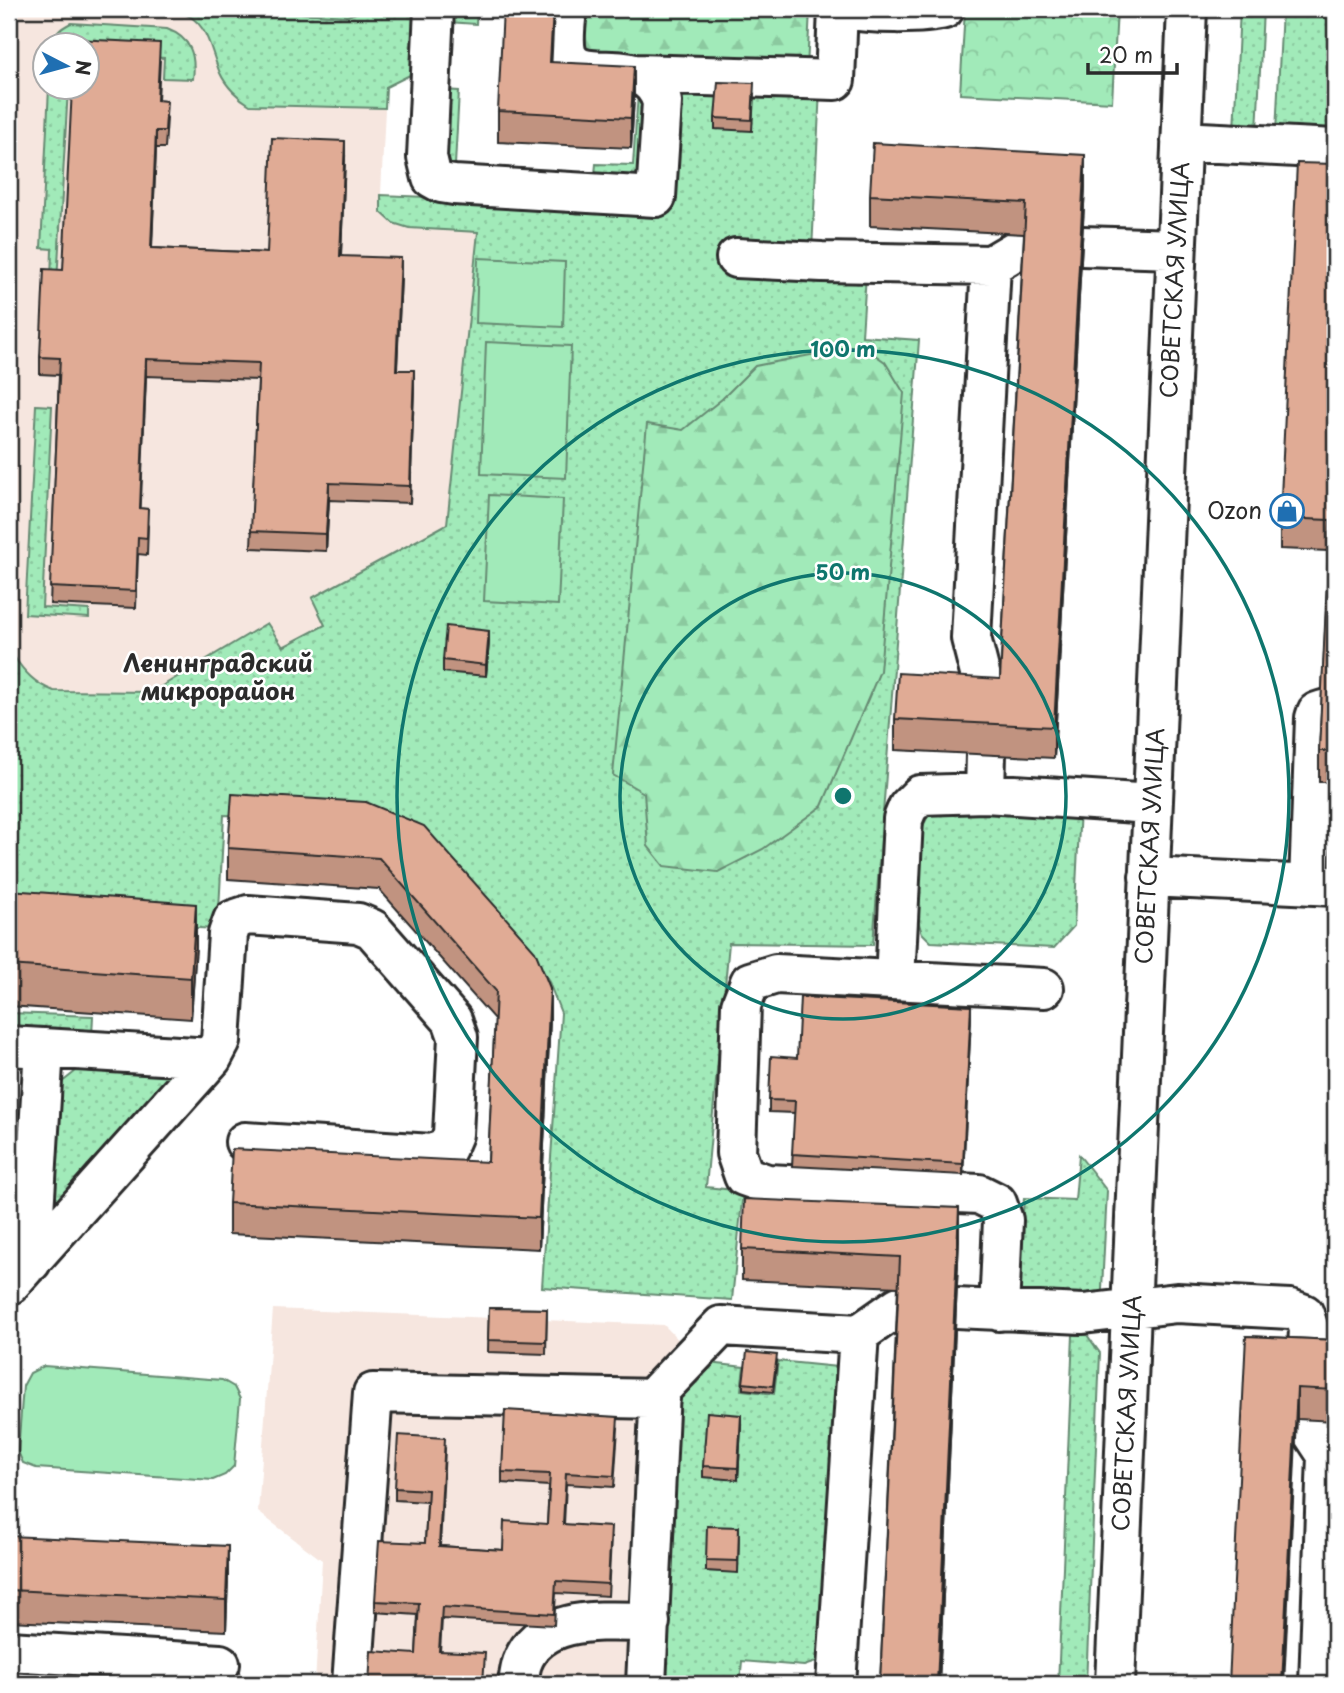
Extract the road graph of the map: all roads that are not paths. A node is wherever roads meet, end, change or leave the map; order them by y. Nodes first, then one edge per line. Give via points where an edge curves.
1 (434, 9) edge
2 (567, 9) edge
3 (838, 9) edge
4 (846, 9) edge
5 (944, 9) edge
6 (1187, 9) edge
7 (636, 74) junction
8 (1181, 141) junction
9 (1335, 149) edge
10 (1025, 245) edge
11 (1082, 246) edge
12 (1176, 249) junction
13 (736, 258) dead end
14 (991, 265) junction
15 (989, 709) edge
16 (1323, 710) edge
17 (986, 754) edge
18 (985, 793) junction
19 (1152, 804) junction
20 (1149, 877) junction
21 (1322, 885) edge
22 (895, 980) junction
23 (1044, 988) dead end
24 (26, 1047) edge
25 (212, 1058) junction
26 (245, 1142) dead end
27 (20, 1273) edge
28 (899, 1306) edge
29 (956, 1308) edge
30 (1132, 1310) junction
31 (999, 1311) junction
32 (859, 1334) junction
33 (1307, 1370) edge
34 (660, 1399) junction
35 (1304, 1420) edge
36 (1331, 1455) edge
37 (650, 1622) junction
38 (9, 1651) edge
39 (220, 1664) dead end
40 (352, 1684) edge
41 (518, 1684) edge
42 (646, 1684) edge
43 (836, 1684) edge
44 (1115, 1684) edge
45 (1319, 1684) edge

1 - 7 street via 427,157 432,178 441,183 656,197 662,102 654,83
2 - 7 street via 566,52 572,64
3 - 7 street via 835,80
4 - 5 street
6 - 8 street, СОВЕТСКАЯ УЛИЦА
8 - 9 street
8 - 12 street, СОВЕТСКАЯ УЛИЦА
10 - 14 street
11 - 12 street
12 - 19 street, СОВЕТСКАЯ УЛИЦА
13 - 14 street
14 - 15 street via 971,638
16 - 21 street via 1315,718
17 - 18 street
18 - 19 street
18 - 22 street via 929,793 908,807 903,819
19 - 20 street, СОВЕТСКАЯ УЛИЦА
20 - 21 street
20 - 30 street, СОВЕТСКАЯ УЛИЦА
22 - 23 street
22 - 31 street via 776,974 750,982 741,1005 736,1153 744,1176 767,1184 979,1194 997,1203 1003,1220
24 - 25 street
24 - 27 street
25 - 26 street via 221,1041 228,934 233,920 248,915 358,923 372,929 452,1020 458,1037 453,1134 447,1149 432,1154
25 - 27 street
28 - 32 street
29 - 31 street
30 - 31 street via 1083,1314
30 - 33 street via 1177,1303 1304,1314 1309,1329
30 - 44 street, СОВЕТСКАЯ УЛИЦА
32 - 34 street via 720,1326 660,1390
32 - 43 street
34 - 37 street
34 - 40 street via 373,1393
35 - 36 street
36 - 45 street
37 - 41 street via 582,1623 553,1629 529,1650
37 - 42 street
38 - 39 street

